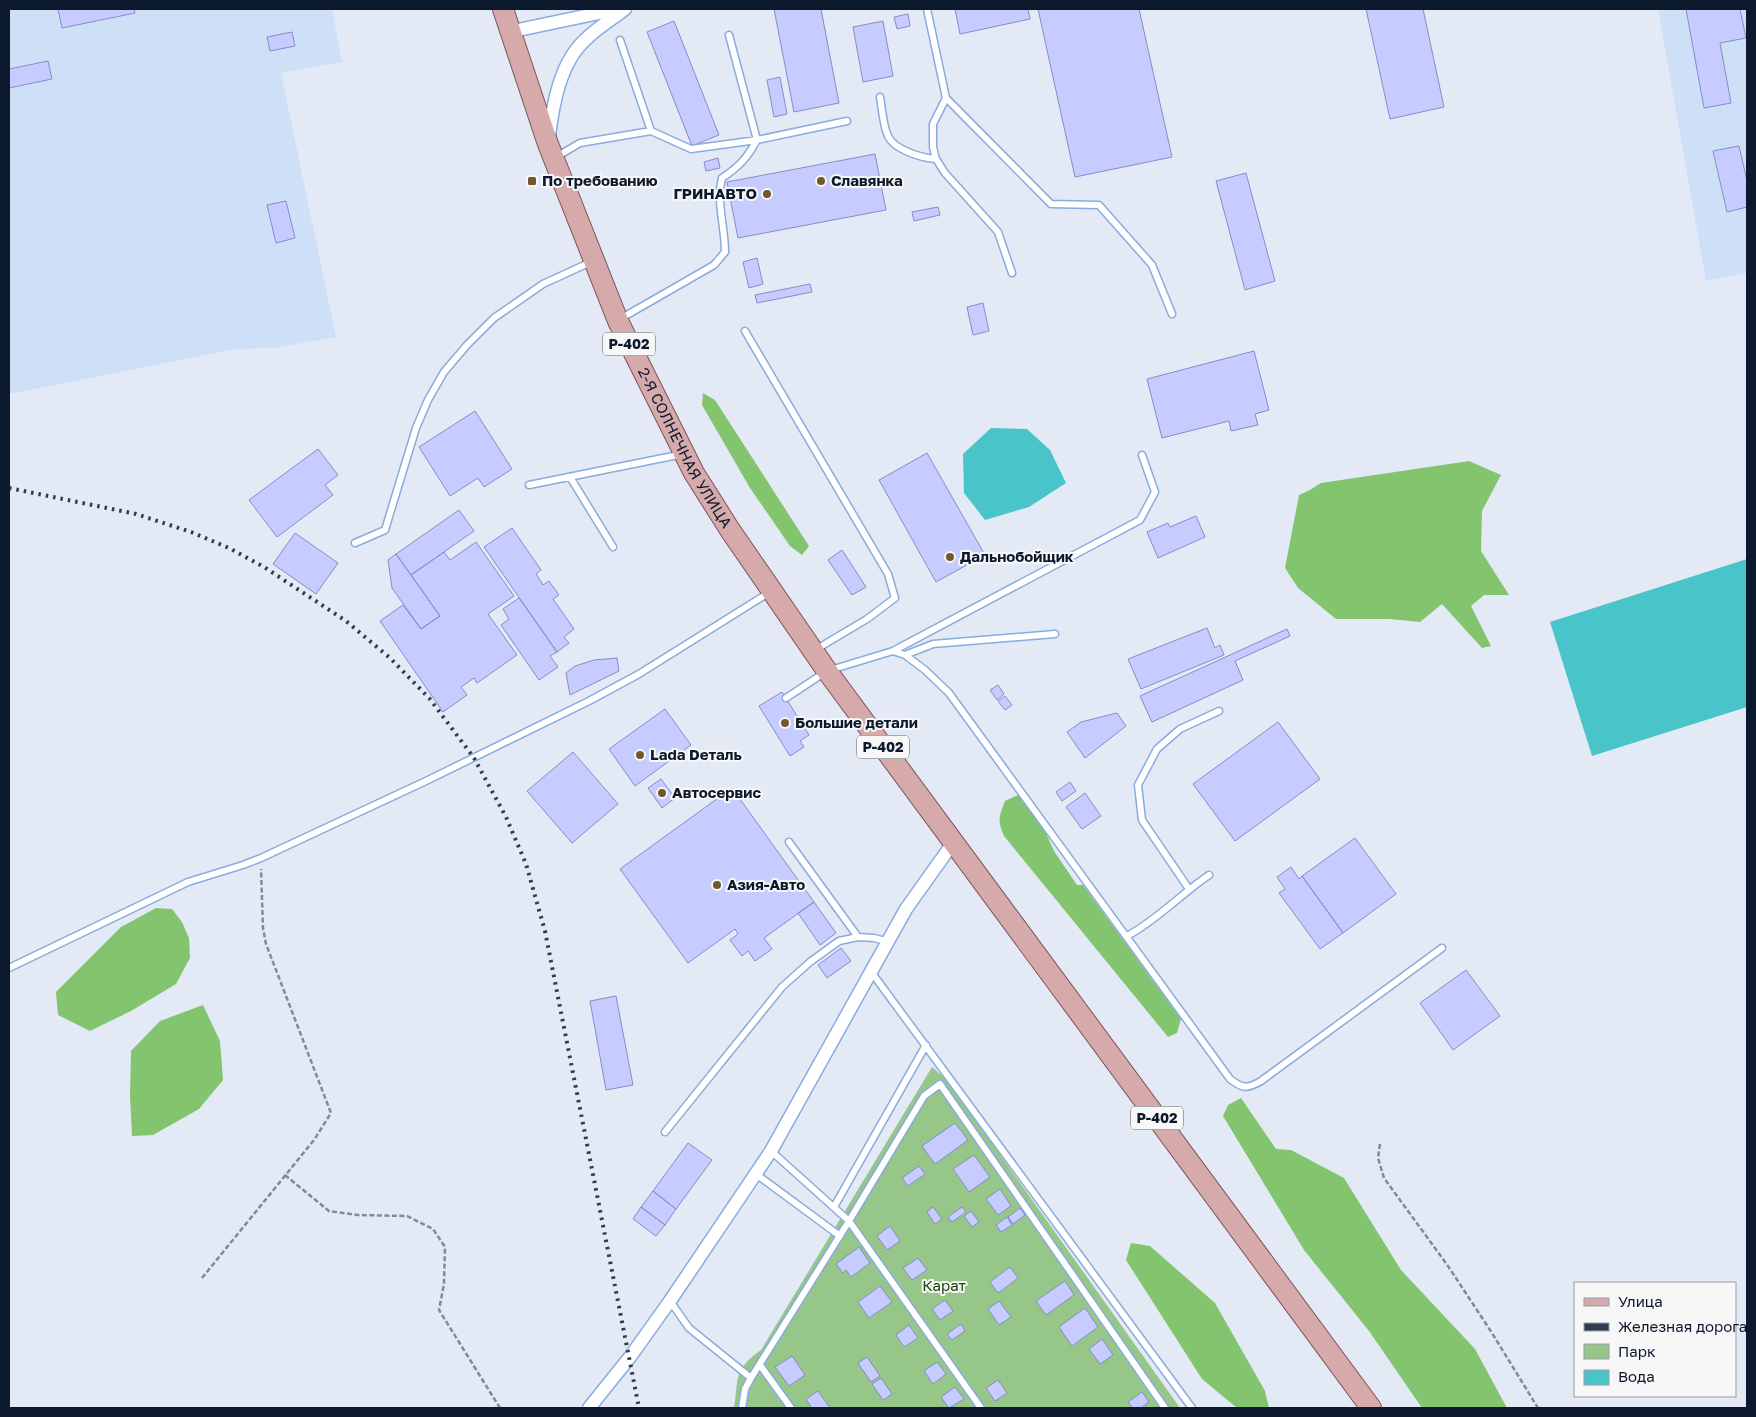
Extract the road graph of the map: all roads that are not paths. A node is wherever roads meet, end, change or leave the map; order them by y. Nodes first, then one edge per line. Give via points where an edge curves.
1 (502, 9) edge
2 (581, 9) edge
3 (618, 9) edge
4 (625, 9) edge
5 (927, 9) edge
6 (599, 12) junction
7 (509, 32) junction
8 (729, 35) dead end
9 (620, 40) dead end
10 (880, 97) dead end
11 (946, 98) junction
12 (846, 121) dead end
13 (651, 131) junction
14 (757, 140) junction
15 (551, 151) junction
16 (936, 159) junction
17 (594, 261) junction
18 (1012, 274) dead end
19 (1172, 314) dead end
20 (618, 321) junction
21 (745, 331) dead end
22 (684, 454) junction
23 (1142, 455) dead end
24 (570, 476) junction
25 (530, 485) dead end
26 (354, 543) dead end
27 (612, 547) dead end
28 (771, 591) junction
29 (1055, 634) dead end
30 (814, 651) junction
31 (894, 651) junction
32 (905, 655) junction
33 (827, 670) junction
34 (786, 698) dead end
35 (1219, 711) dead end
36 (789, 842) dead end
37 (953, 842) junction
38 (1209, 875) dead end
39 (1189, 888) junction
40 (1127, 936) junction
41 (858, 937) junction
42 (889, 942) junction
43 (1442, 948) dead end
44 (9, 968) edge
45 (872, 973) junction
46 (926, 1045) junction
47 (665, 1132) dead end
48 (771, 1151) junction
49 (756, 1174) junction
50 (834, 1208) junction
51 (849, 1221) junction
52 (840, 1236) junction
53 (670, 1300) junction
54 (760, 1366) junction
55 (751, 1378) junction
56 (589, 1408) edge
57 (742, 1408) edge
58 (791, 1408) edge
59 (981, 1408) edge
60 (1165, 1408) edge
61 (1192, 1408) edge
62 (1371, 1408) edge

1 - 7 main road, 2-Я СОЛНЕЧНАЯ УЛИЦА / Р-402
2 - 6 street
3 - 6 street
4 - 15 street via 584,40 563,73 551,118
5 - 11 lane
6 - 7 street
7 - 15 main road, 2-Я СОЛНЕЧНАЯ УЛИЦА / Р-402
8 - 14 lane
9 - 13 lane
10 - 16 lane via 888,137 922,158
11 - 16 lane via 934,124
11 - 19 lane via 1051,204 1099,206 1152,265
12 - 14 lane
13 - 14 lane via 691,149
13 - 15 lane
14 - 20 lane via 747,158 722,178 719,190 725,252 714,265
15 - 17 main road, 2-Я СОЛНЕЧНАЯ УЛИЦА / Р-402
16 - 18 lane via 998,232
17 - 20 main road, 2-Я СОЛНЕЧНАЯ УЛИЦА / Р-402
17 - 26 lane via 544,284 494,318 444,372 416,428 386,530
20 - 22 main road, 2-Я СОЛНЕЧНАЯ УЛИЦА / Р-402
21 - 30 lane via 888,574 894,598 867,619
22 - 24 lane
22 - 28 main road, 2-Я СОЛНЕЧНАЯ УЛИЦА / Р-402
23 - 31 lane via 1155,492 1140,520
24 - 25 lane
24 - 27 lane
28 - 30 main road, 2-Я СОЛНЕЧНАЯ УЛИЦА / Р-402
28 - 44 lane via 639,674 589,701 261,858 188,882
29 - 32 lane via 933,644
30 - 33 main road, 2-Я СОЛНЕЧНАЯ УЛИЦА / Р-402
31 - 32 lane
31 - 33 lane
32 - 40 lane via 950,692
33 - 34 lane
33 - 37 main road, 2-Я СОЛНЕЧНАЯ УЛИЦА / Р-402
35 - 39 lane via 1180,729 1158,749 1138,785 1142,820
36 - 41 lane
37 - 42 street via 906,909
37 - 62 main road, Р-402
38 - 39 lane
39 - 40 lane via 1143,927
40 - 43 lane via 1230,1079 1240,1086 1250,1087
41 - 42 lane
41 - 47 lane via 839,941 782,986
42 - 45 street
45 - 46 lane
45 - 48 street
46 - 50 lane
46 - 61 lane
48 - 49 street
48 - 50 lane
49 - 52 lane
49 - 53 street
50 - 51 lane
51 - 52 lane
51 - 59 lane
51 - 60 lane via 924,1096 940,1084
52 - 54 lane
53 - 55 lane via 689,1328
53 - 56 street
54 - 55 lane
54 - 58 lane
55 - 57 lane via 745,1389

